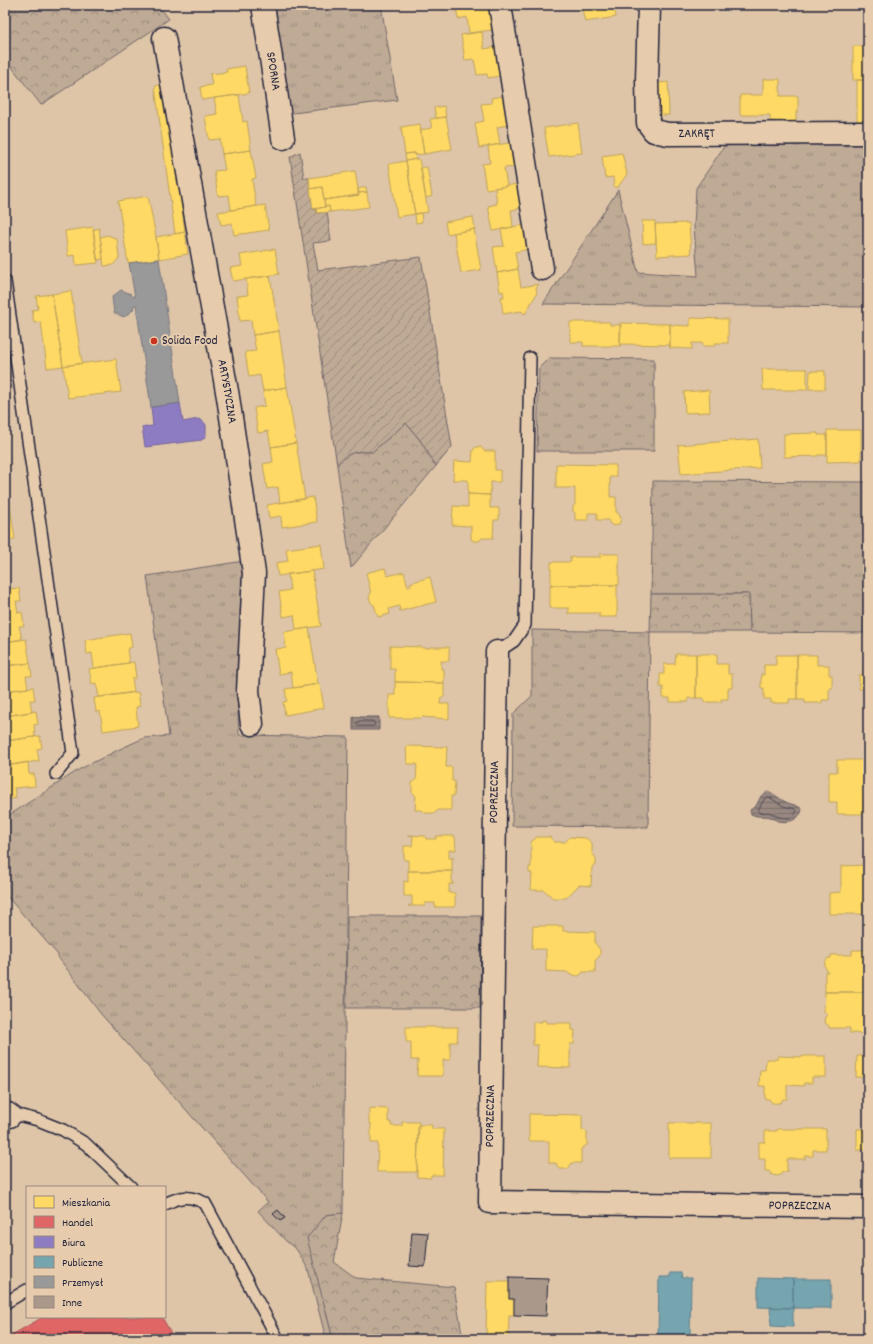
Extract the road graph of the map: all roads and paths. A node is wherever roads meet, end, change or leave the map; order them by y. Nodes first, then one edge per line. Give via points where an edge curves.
1 (263, 5) edge
2 (500, 5) edge
3 (649, 5) edge
4 (164, 38) dead end
5 (868, 133) edge
6 (283, 138) dead end
7 (542, 268) dead end
8 (5, 281) edge
9 (530, 358) dead end
10 (497, 652) joint
11 (252, 724) dead end
12 (56, 774) dead end
13 (5, 1107) edge
14 (18, 1116) junction
15 (5, 1123) edge
16 (130, 1186) edge
17 (166, 1203) edge
18 (868, 1207) edge
19 (26, 1291) edge
20 (5, 1303) edge
21 (278, 1339) edge

1 - 6 street, SPORNA
2 - 7 street
3 - 5 street, ZAKRĘT via 648,123 654,131 668,134
4 - 11 street, ARTYSTYCZNA via 228,397 254,573 248,691
8 - 12 lane via 73,753
9 - 10 lane via 525,625 514,641
10 - 18 street, POPRZECZNA via 490,1202
13 - 14 lane
14 - 15 lane
14 - 16 lane via 38,1120 63,1130 86,1144
17 - 21 lane via 176,1198 194,1198 205,1203
19 - 20 lane

